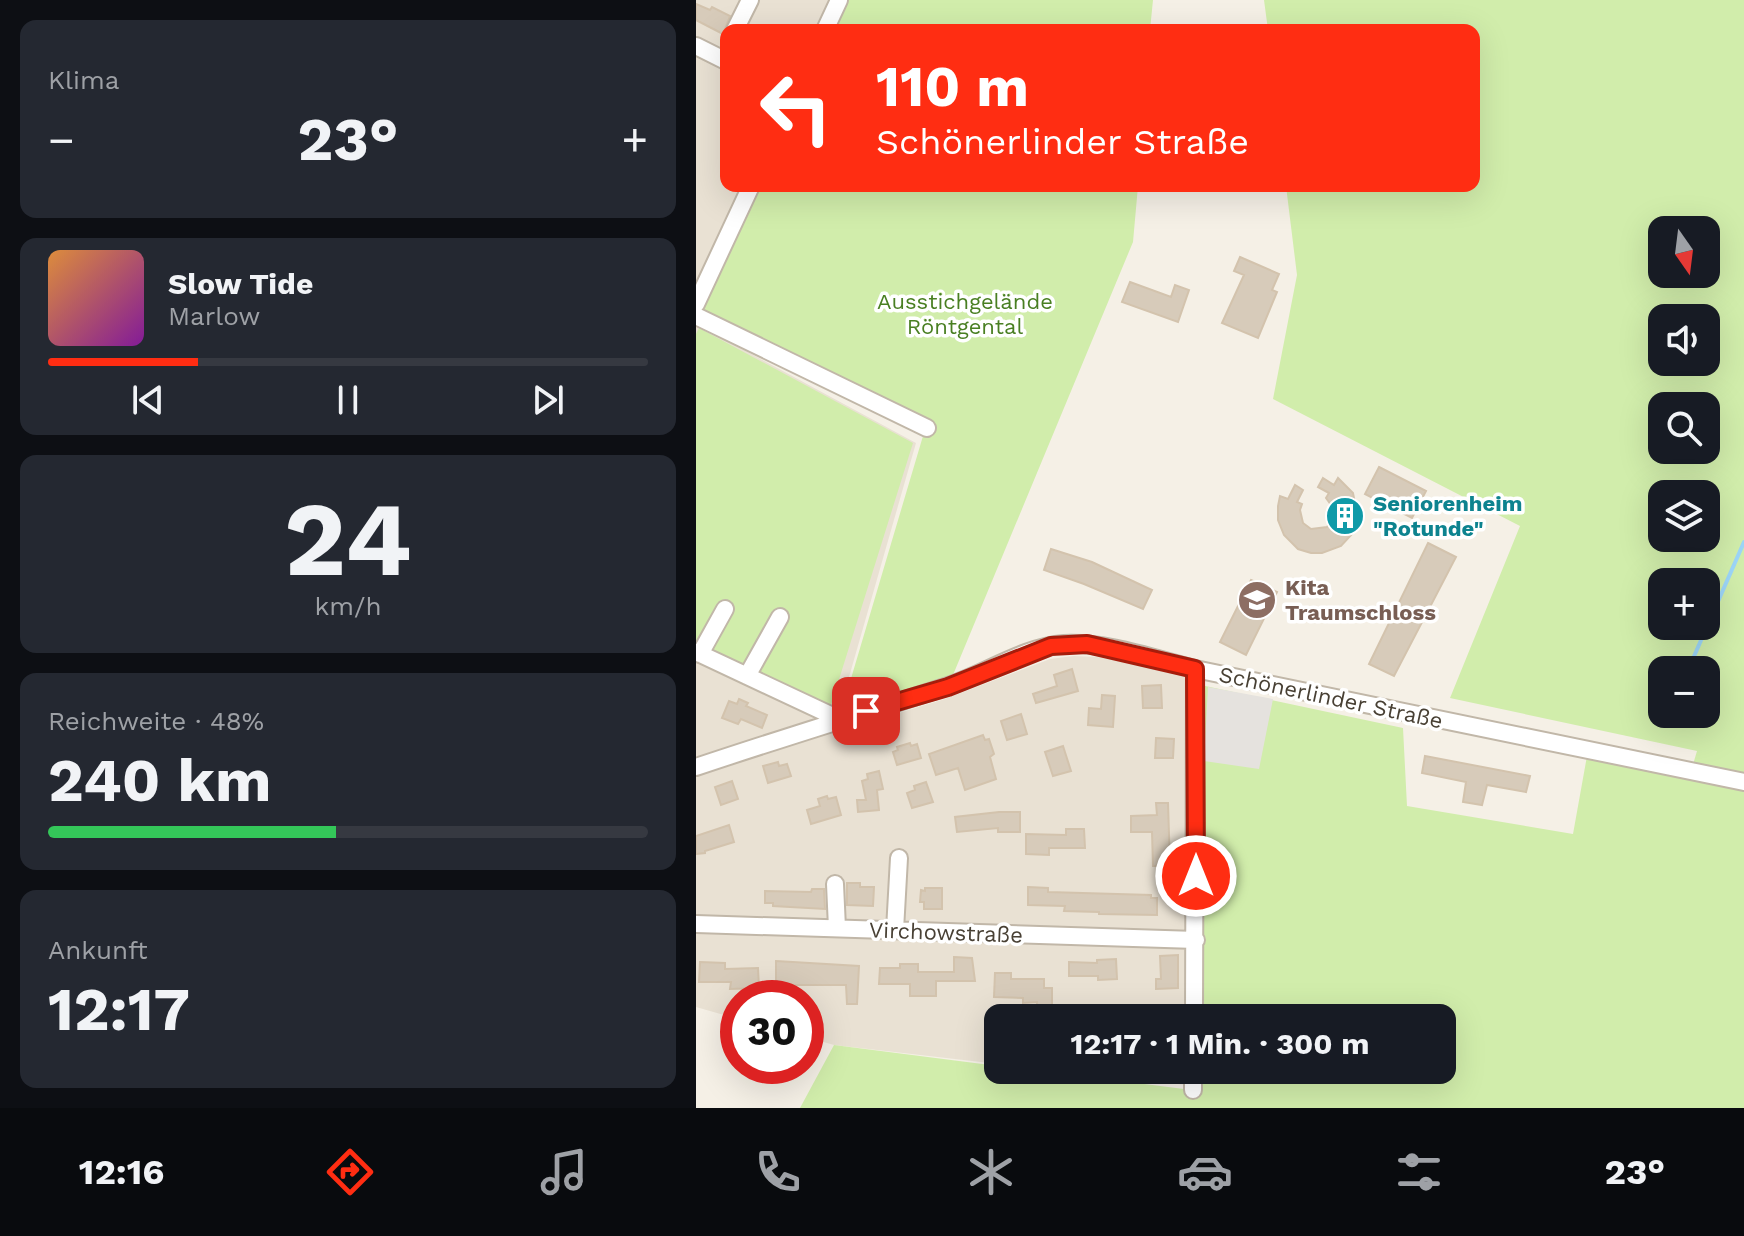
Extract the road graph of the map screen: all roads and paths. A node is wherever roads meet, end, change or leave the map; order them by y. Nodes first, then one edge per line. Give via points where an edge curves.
1 (750, 0) edge
2 (839, 0) edge
3 (738, 24) edge
4 (828, 24) edge
5 (696, 46) edge
6 (720, 55) edge
7 (748, 192) edge
8 (696, 304) edge
9 (696, 316) edge
10 (927, 428) dead end
11 (725, 609) dead end
12 (780, 617) dead end
13 (698, 653) edge
14 (1195, 669) junction
15 (747, 676) junction
16 (839, 719) junction
17 (696, 767) edge
18 (1744, 782) edge
19 (899, 858) dead end
20 (835, 884) dead end
21 (696, 924) edge
22 (837, 928) junction
23 (895, 930) junction
24 (1196, 940) junction
25 (1194, 1004) edge
26 (1193, 1084) edge
27 (1193, 1090) dead end

1 - 3 street
2 - 4 street
5 - 6 street
7 - 8 street
9 - 10 street
11 - 13 street
12 - 15 street
13 - 15 street
14 - 16 street, Schönerlinder Straße via 1087,644 1051,646 948,687
14 - 18 street, Schönerlinder Straße
14 - 24 street
15 - 16 street
16 - 17 street, Schönerlinder Straße
19 - 23 street
20 - 22 street
21 - 22 street, Virchowstraße
22 - 23 street, Virchowstraße
23 - 24 street, Virchowstraße
24 - 25 street
26 - 27 street

